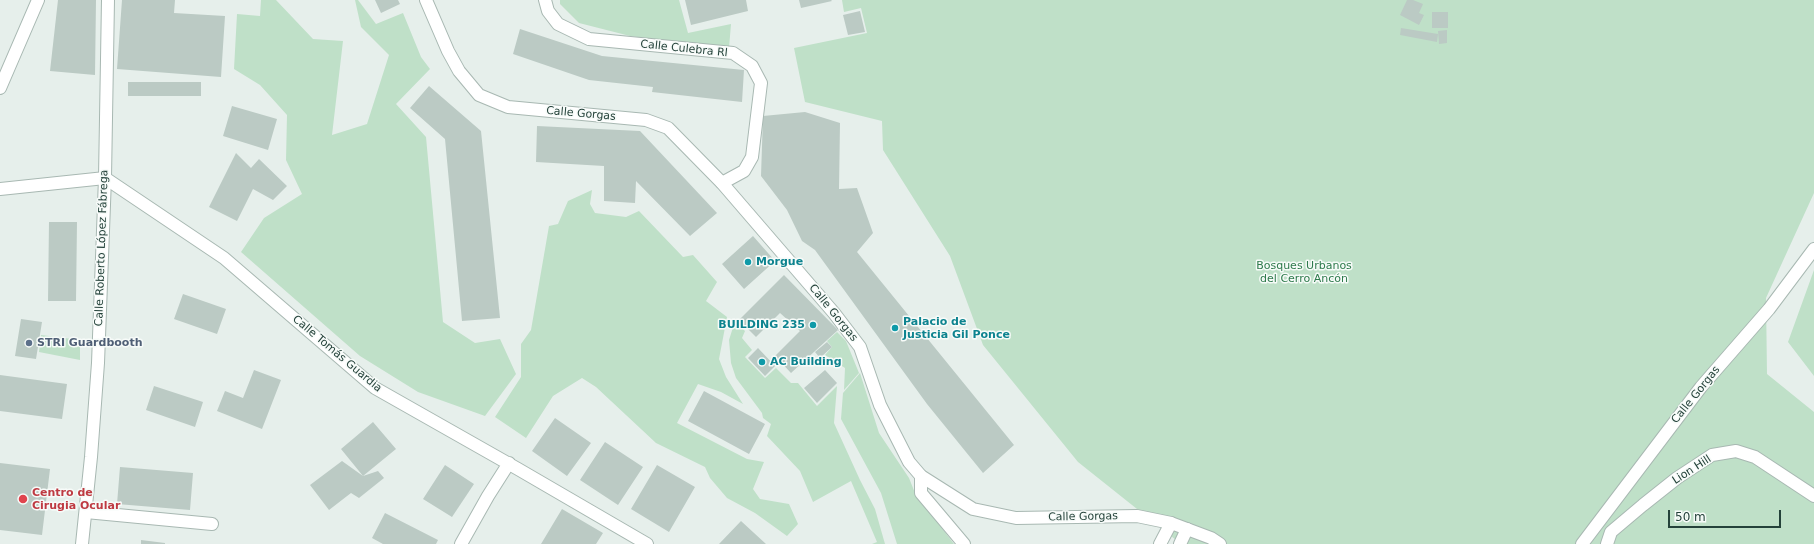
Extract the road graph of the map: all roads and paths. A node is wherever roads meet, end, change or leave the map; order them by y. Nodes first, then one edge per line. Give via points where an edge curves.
1 (38, 0) edge
2 (108, 0) edge
3 (426, 0) edge
4 (545, 0) edge
5 (0, 88) edge
6 (105, 178) junction
7 (722, 183) junction
8 (0, 189) edge
9 (1814, 249) edge
10 (509, 464) junction
11 (922, 476) junction
12 (1814, 496) edge
13 (86, 512) junction
14 (1171, 523) junction
15 (212, 524) dead end
16 (1187, 529) junction
17 (640, 542) edge
18 (82, 544) edge
19 (461, 544) edge
20 (964, 544) edge
21 (1160, 544) edge
22 (1180, 544) edge
23 (1220, 544) edge
24 (1582, 544) edge
25 (1607, 544) edge

1 - 5 street
2 - 6 street, Calle Roberto López Fábrega
3 - 7 street, Calle Gorgas via 459,71 479,95 508,107 646,120 668,128
4 - 7 street, Calle Culebra Rl via 548,11 558,24 588,39 733,53 752,66 761,83 752,157 744,170
6 - 8 street
6 - 10 street, Calle Tomás Guardia via 224,258 375,388
6 - 13 street, Calle Roberto López Fábrega via 98,362
7 - 11 street, Calle Gorgas via 860,347 880,405 909,462
9 - 24 street, Calle Gorgas via 1769,309 1701,387
10 - 17 street, Calle Tomás Guardia
10 - 19 street
11 - 14 street, Calle Gorgas via 973,509 1016,518 1137,516
11 - 20 street via 920,493
12 - 25 street, Lion Hill via 1755,457 1736,451 1712,455 1677,478 1611,532
13 - 15 street
13 - 18 street, Calle Roberto López Fábrega
14 - 16 street, Calle Gorgas
14 - 21 street
16 - 22 street
16 - 23 street, Calle Gorgas

